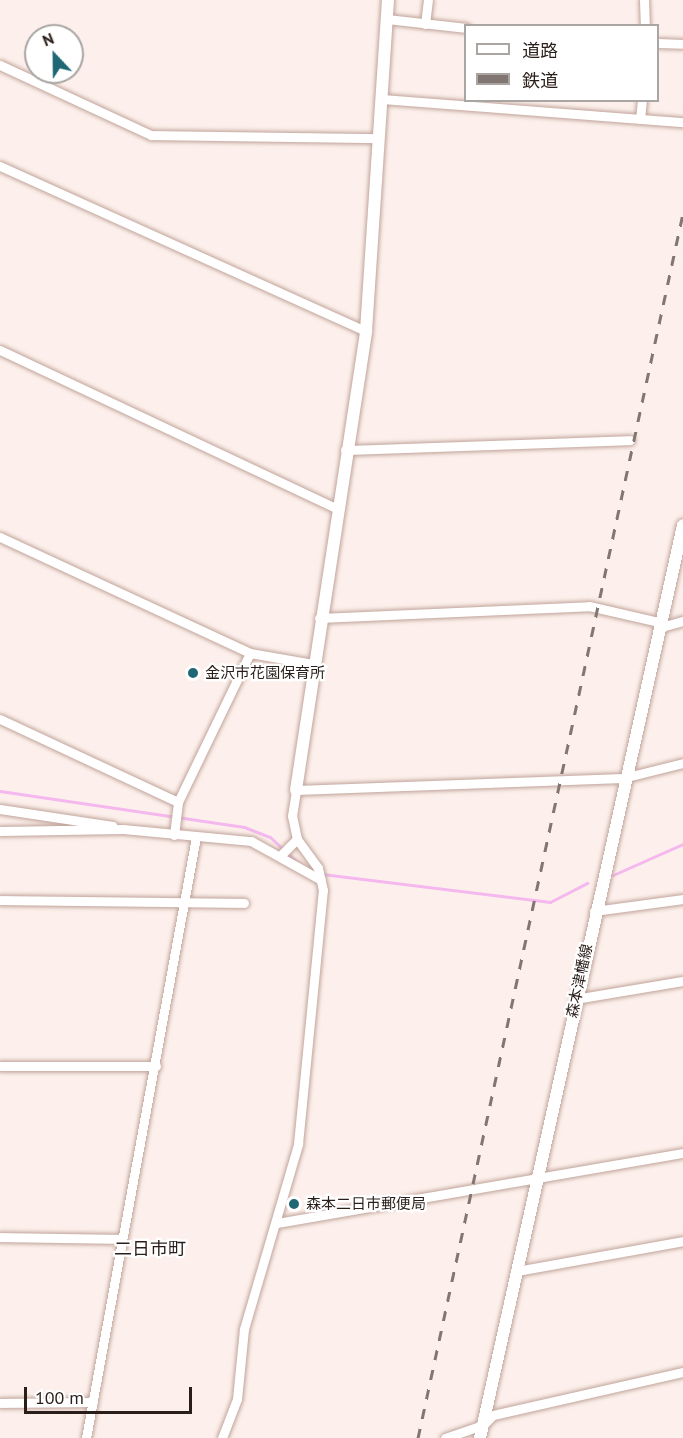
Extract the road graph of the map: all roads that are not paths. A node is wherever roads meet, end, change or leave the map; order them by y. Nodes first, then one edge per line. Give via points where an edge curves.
1 (388, 0) edge
2 (428, 0) edge
3 (644, 0) edge
4 (387, 20) junction
5 (425, 24) junction
6 (645, 24) edge
7 (464, 28) edge
8 (659, 43) edge
9 (683, 44) edge
10 (0, 65) edge
11 (382, 99) junction
12 (642, 102) edge
13 (640, 119) junction
14 (683, 122) edge
15 (379, 138) junction
16 (0, 166) edge
17 (366, 331) junction
18 (0, 350) edge
19 (630, 440) dead end
20 (345, 450) junction
21 (336, 508) junction
22 (682, 531) edge
23 (0, 537) edge
24 (319, 618) junction
25 (683, 621) edge
26 (659, 625) junction
27 (250, 653) junction
28 (313, 664) junction
29 (0, 719) edge
30 (683, 763) edge
31 (622, 778) junction
32 (296, 790) junction
33 (0, 809) edge
34 (177, 811) junction
35 (123, 828) junction
36 (0, 831) edge
37 (174, 835) junction
38 (196, 837) junction
39 (297, 839) junction
40 (284, 852) junction
41 (320, 875) junction
42 (683, 899) edge
43 (0, 900) edge
44 (186, 901) junction
45 (244, 903) dead end
46 (594, 911) junction
47 (683, 981) edge
48 (575, 999) junction
49 (0, 1066) edge
50 (156, 1066) junction
51 (683, 1153) edge
52 (538, 1177) junction
53 (277, 1223) junction
54 (0, 1237) edge
55 (122, 1239) junction
56 (683, 1241) edge
57 (517, 1271) junction
58 (683, 1372) edge
59 (93, 1402) junction
60 (0, 1403) edge
61 (483, 1425) junction
62 (86, 1438) edge
63 (222, 1438) edge
64 (445, 1438) edge
65 (480, 1438) edge

1 - 4 main road
2 - 5 street
3 - 6 street
4 - 5 street
4 - 11 main road
5 - 7 street
8 - 9 street
10 - 15 street via 151,135
11 - 13 street
11 - 15 main road
12 - 13 street
13 - 14 street
15 - 17 main road
16 - 17 street
17 - 20 main road
18 - 21 street
19 - 20 street
20 - 21 main road
21 - 24 main road
22 - 26 main road, 森本津幡線
23 - 27 street
24 - 26 street via 589,606
24 - 28 main road
25 - 26 street
26 - 31 main road, 森本津幡線
27 - 28 street
27 - 34 street
28 - 32 main road
29 - 34 street
30 - 31 street
31 - 32 street
31 - 46 main road, 森本津幡線
32 - 39 street via 292,816
33 - 35 street
34 - 37 street
35 - 36 street
35 - 37 street
37 - 38 street
38 - 40 street via 252,841
38 - 44 street
39 - 40 street
39 - 41 street
40 - 41 street
41 - 53 street via 298,1144
42 - 46 street
43 - 44 street
44 - 45 street
44 - 50 street
46 - 48 main road, 森本津幡線
47 - 48 street
48 - 52 main road, 森本津幡線
49 - 50 street
50 - 55 street
51 - 52 street
52 - 53 street
52 - 57 main road, 森本津幡線
53 - 63 street via 244,1329 237,1399
54 - 55 street
55 - 59 street
56 - 57 street
57 - 61 main road, 森本津幡線
58 - 61 street via 493,1415
59 - 60 street
59 - 62 street
61 - 64 street
61 - 65 main road, 森本津幡線

